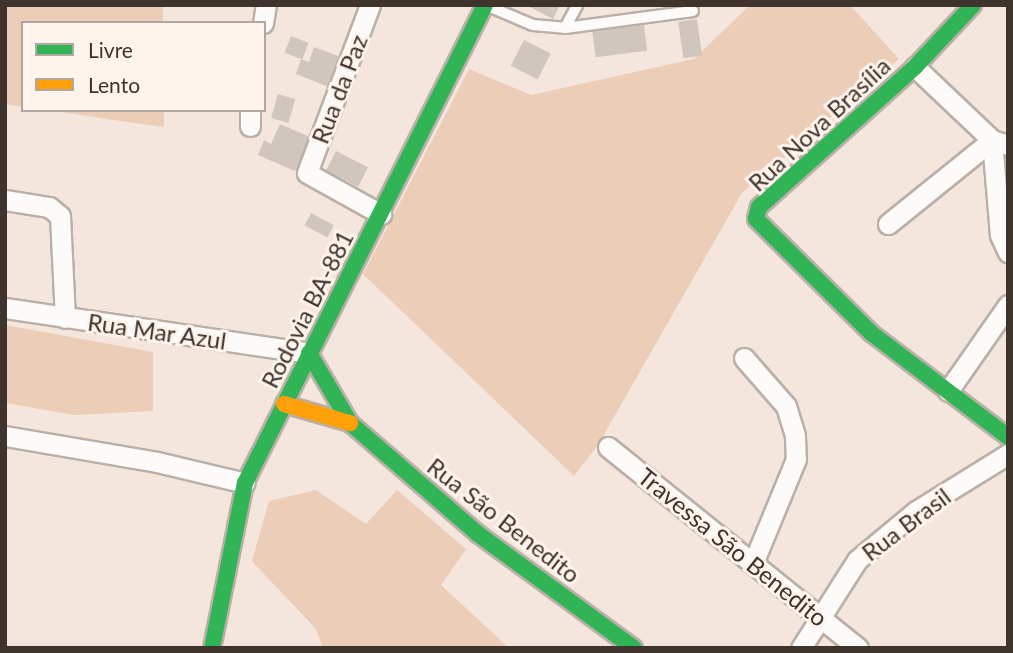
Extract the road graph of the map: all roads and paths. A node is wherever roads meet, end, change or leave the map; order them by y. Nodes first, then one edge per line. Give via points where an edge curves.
1 (370, 5) edge
2 (485, 5) edge
3 (577, 5) edge
4 (973, 5) edge
5 (693, 11) dead end
6 (565, 28) junction
7 (915, 66) junction
8 (1000, 142) edge
9 (5, 200) edge
10 (381, 214) junction
11 (888, 224) dead end
12 (1008, 252) edge
13 (1008, 305) edge
14 (5, 308) edge
15 (65, 318) junction
16 (309, 353) junction
17 (744, 358) dead end
18 (948, 391) junction
19 (284, 404) junction
20 (350, 422) junction
21 (5, 436) edge
22 (1008, 437) edge
23 (608, 447) dead end
24 (1008, 454) edge
25 (245, 482) junction
26 (754, 561) junction
27 (822, 618) junction
28 (212, 648) edge
29 (634, 648) edge
30 (801, 648) edge
31 (858, 648) edge

1 - 10 street, Rua da Paz via 307,173
2 - 6 lane via 533,25
2 - 10 street, Rodovia BA-881
3 - 6 lane
4 - 7 street, Rua Nova Brasília
5 - 6 lane
7 - 8 street
7 - 18 street, Rua Nova Brasília via 760,207 756,219 871,333
8 - 11 street
8 - 12 street via 1000,235
9 - 15 street via 39,205 55,211 62,220
10 - 16 street, Rodovia BA-881
13 - 18 street
14 - 15 street, Rua Mar Azul
15 - 16 street, Rua Mar Azul
16 - 19 street, Rodovia BA-881
16 - 20 street, Rua São Benedito
17 - 26 street via 786,406 796,459
18 - 22 street, Rua Nova Brasília
19 - 20 street, Rua São Benedito
19 - 25 street, Rodovia BA-881
20 - 29 street, Rua São Benedito via 478,534
21 - 25 street
23 - 26 street, Travessa São Benedito
24 - 27 street, Rua Brasil via 916,511 872,545 844,575
25 - 28 street, Rodovia BA-881
26 - 27 street, Travessa São Benedito
27 - 30 street, Rua Brasil
27 - 31 street, Travessa São Benedito

